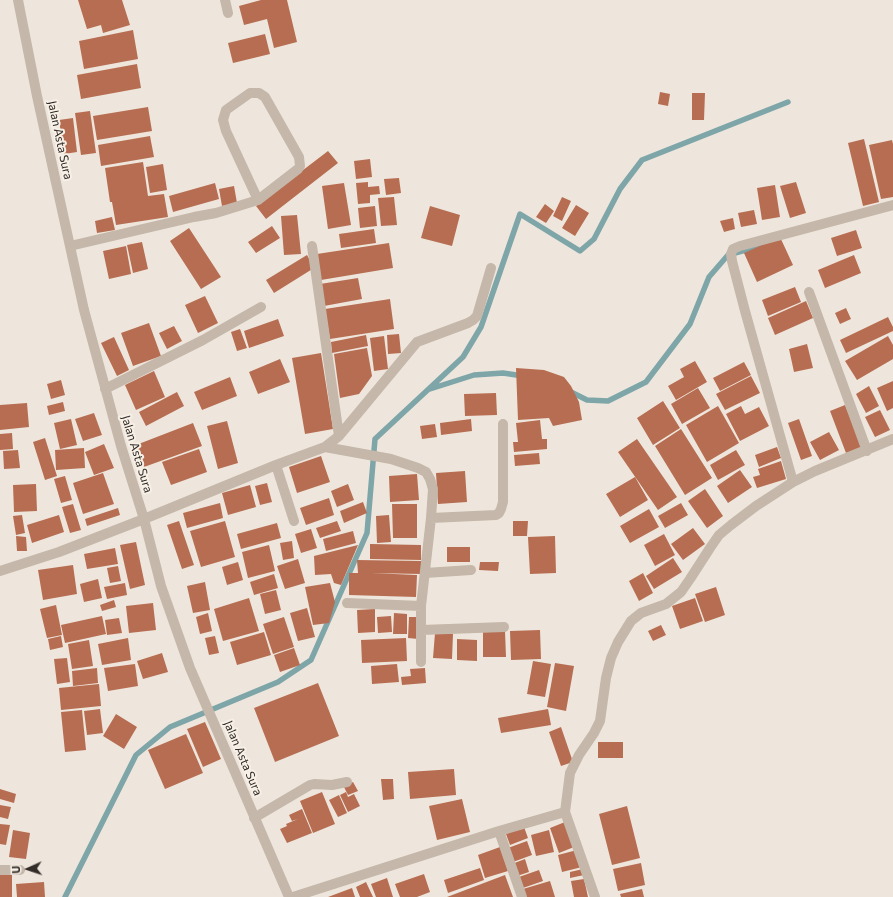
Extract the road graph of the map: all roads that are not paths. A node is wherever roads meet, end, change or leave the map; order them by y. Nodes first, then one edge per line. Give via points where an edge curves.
1 (18, 0) edge
2 (226, 0) edge
3 (228, 13) dead end
4 (258, 200) junction
5 (893, 205) edge
6 (70, 246) junction
7 (312, 246) dead end
8 (491, 268) dead end
9 (809, 292) dead end
10 (261, 307) dead end
11 (105, 389) junction
12 (503, 424) dead end
13 (339, 436) junction
14 (893, 439) edge
15 (325, 447) junction
16 (866, 451) junction
17 (276, 465) junction
18 (793, 482) junction
19 (432, 518) junction
20 (144, 520) junction
21 (294, 521) dead end
22 (471, 570) dead end
23 (0, 571) edge
24 (425, 573) junction
25 (346, 603) dead end
26 (421, 606) junction
27 (504, 627) dead end
28 (421, 630) junction
29 (421, 662) dead end
30 (347, 782) dead end
31 (565, 812) junction
32 (254, 818) junction
33 (499, 831) junction
34 (0, 870) edge
35 (20, 870) dead end
36 (289, 897) edge
37 (293, 897) edge
38 (522, 897) edge
39 (595, 897) edge

1 - 6 street, Jalan Asta Sura
2 - 3 street
4 - 4 street via 223,120 226,110 250,93 259,93 265,97 299,157 300,166
4 - 6 street via 216,214
5 - 18 street via 740,246 733,249 731,254
6 - 11 street, Jalan Asta Sura
7 - 13 street
8 - 13 street via 477,316 468,323 418,342
9 - 16 street
10 - 11 street via 203,340
11 - 20 street, Jalan Asta Sura
12 - 19 street via 503,502 499,513
13 - 15 street
14 - 16 street
15 - 17 street
15 - 19 street via 391,459 426,472 433,489
16 - 18 street
17 - 20 street
17 - 21 street
18 - 31 street via 756,506 719,535 681,592 666,604 641,613 631,621 611,658 600,721 570,773
19 - 24 street
20 - 23 street
20 - 32 street, Jalan Asta Sura via 161,586 190,668
22 - 24 street
24 - 26 street
25 - 26 street
26 - 28 street
27 - 28 street
28 - 29 street
30 - 32 street via 310,785
31 - 33 street
31 - 39 street
32 - 36 street, Jalan Asta Sura
33 - 37 street
33 - 38 street
34 - 35 street

